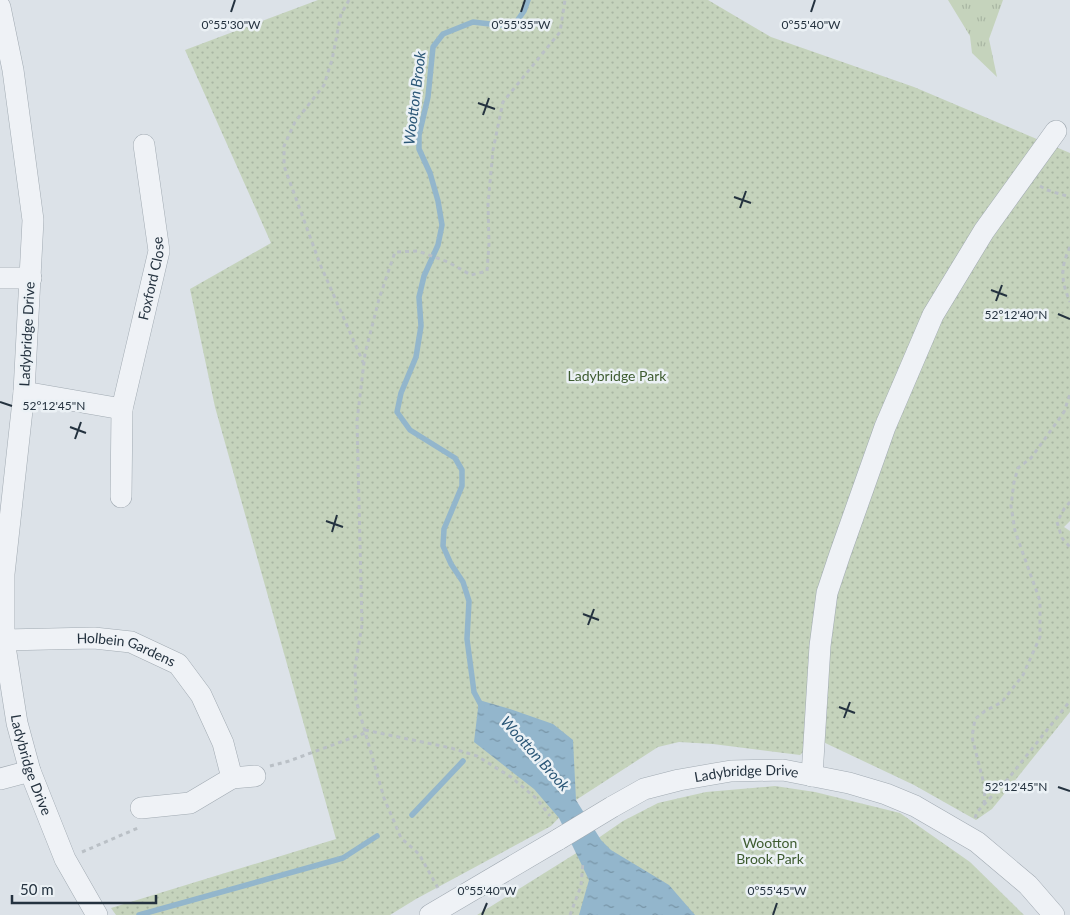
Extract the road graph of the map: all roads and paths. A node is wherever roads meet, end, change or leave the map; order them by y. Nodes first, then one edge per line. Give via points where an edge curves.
1 (350, 0) edge
2 (565, 0) edge
3 (0, 7) edge
4 (1056, 131) dead end
5 (144, 145) dead end
6 (1024, 176) junction
7 (1070, 197) edge
8 (1070, 247) edge
9 (0, 278) edge
10 (30, 278) junction
11 (1070, 302) edge
12 (364, 364) junction
13 (24, 392) junction
14 (1070, 394) edge
15 (122, 409) junction
16 (121, 497) dead end
17 (1070, 502) edge
18 (1070, 547) edge
19 (4, 640) junction
20 (1070, 701) edge
21 (365, 732) junction
22 (30, 771) junction
23 (255, 776) joint
24 (812, 776) junction
25 (232, 778) junction
26 (0, 779) edge
27 (984, 804) junction
28 (141, 808) joint
29 (550, 816) dead end
30 (967, 837) junction
31 (65, 858) junction
32 (583, 861) dead end
33 (439, 910) edge
34 (97, 915) edge
35 (570, 915) edge
36 (1054, 915) edge

1 - 12 path via 341,14 324,85 296,122 284,146 284,166 320,264
2 - 12 path via 560,32 503,102 488,204 486,271 472,275 418,251 395,252 379,299
3 - 10 street, Ladybridge Drive via 13,70 33,220
4 - 6 street
5 - 15 street, Foxford Close via 159,251
6 - 7 path via 1047,190
6 - 24 street via 984,231 933,316 885,427 846,536 827,593 822,628
8 - 11 path via 1061,271
9 - 10 street
10 - 13 street, Ladybridge Drive
12 - 21 path via 357,420 362,625 355,667 356,700
13 - 15 street
13 - 19 street, Ladybridge Drive via 4,574
14 - 27 path via 1064,412 1031,458 1018,468 1014,482 1011,506 1015,532 1040,601 1040,637 1023,675 1002,702 975,719 972,737 985,788
15 - 16 street, Foxford Close
17 - 18 path via 1057,522 1062,538
19 - 22 street, Ladybridge Drive via 17,723
19 - 25 street, Holbein Gardens via 94,638 131,642 178,664 201,695 223,742
20 - 27 path
21 - 23 path via 262,768
21 - 29 path via 477,756 538,799
21 - 33 path via 384,798 401,838 419,854
22 - 26 street
22 - 31 street, Ladybridge Drive
23 - 25 street
24 - 30 street, Ladybridge Drive via 886,794 915,806
24 - 33 street, Ladybridge Drive, bridge via 783,770 732,772 644,789
25 - 28 street via 190,803
27 - 30 path via 977,812
28 - 31 path via 139,828
30 - 36 street, Ladybridge Drive via 1028,884
31 - 34 street, Ladybridge Drive
32 - 35 path via 581,886

